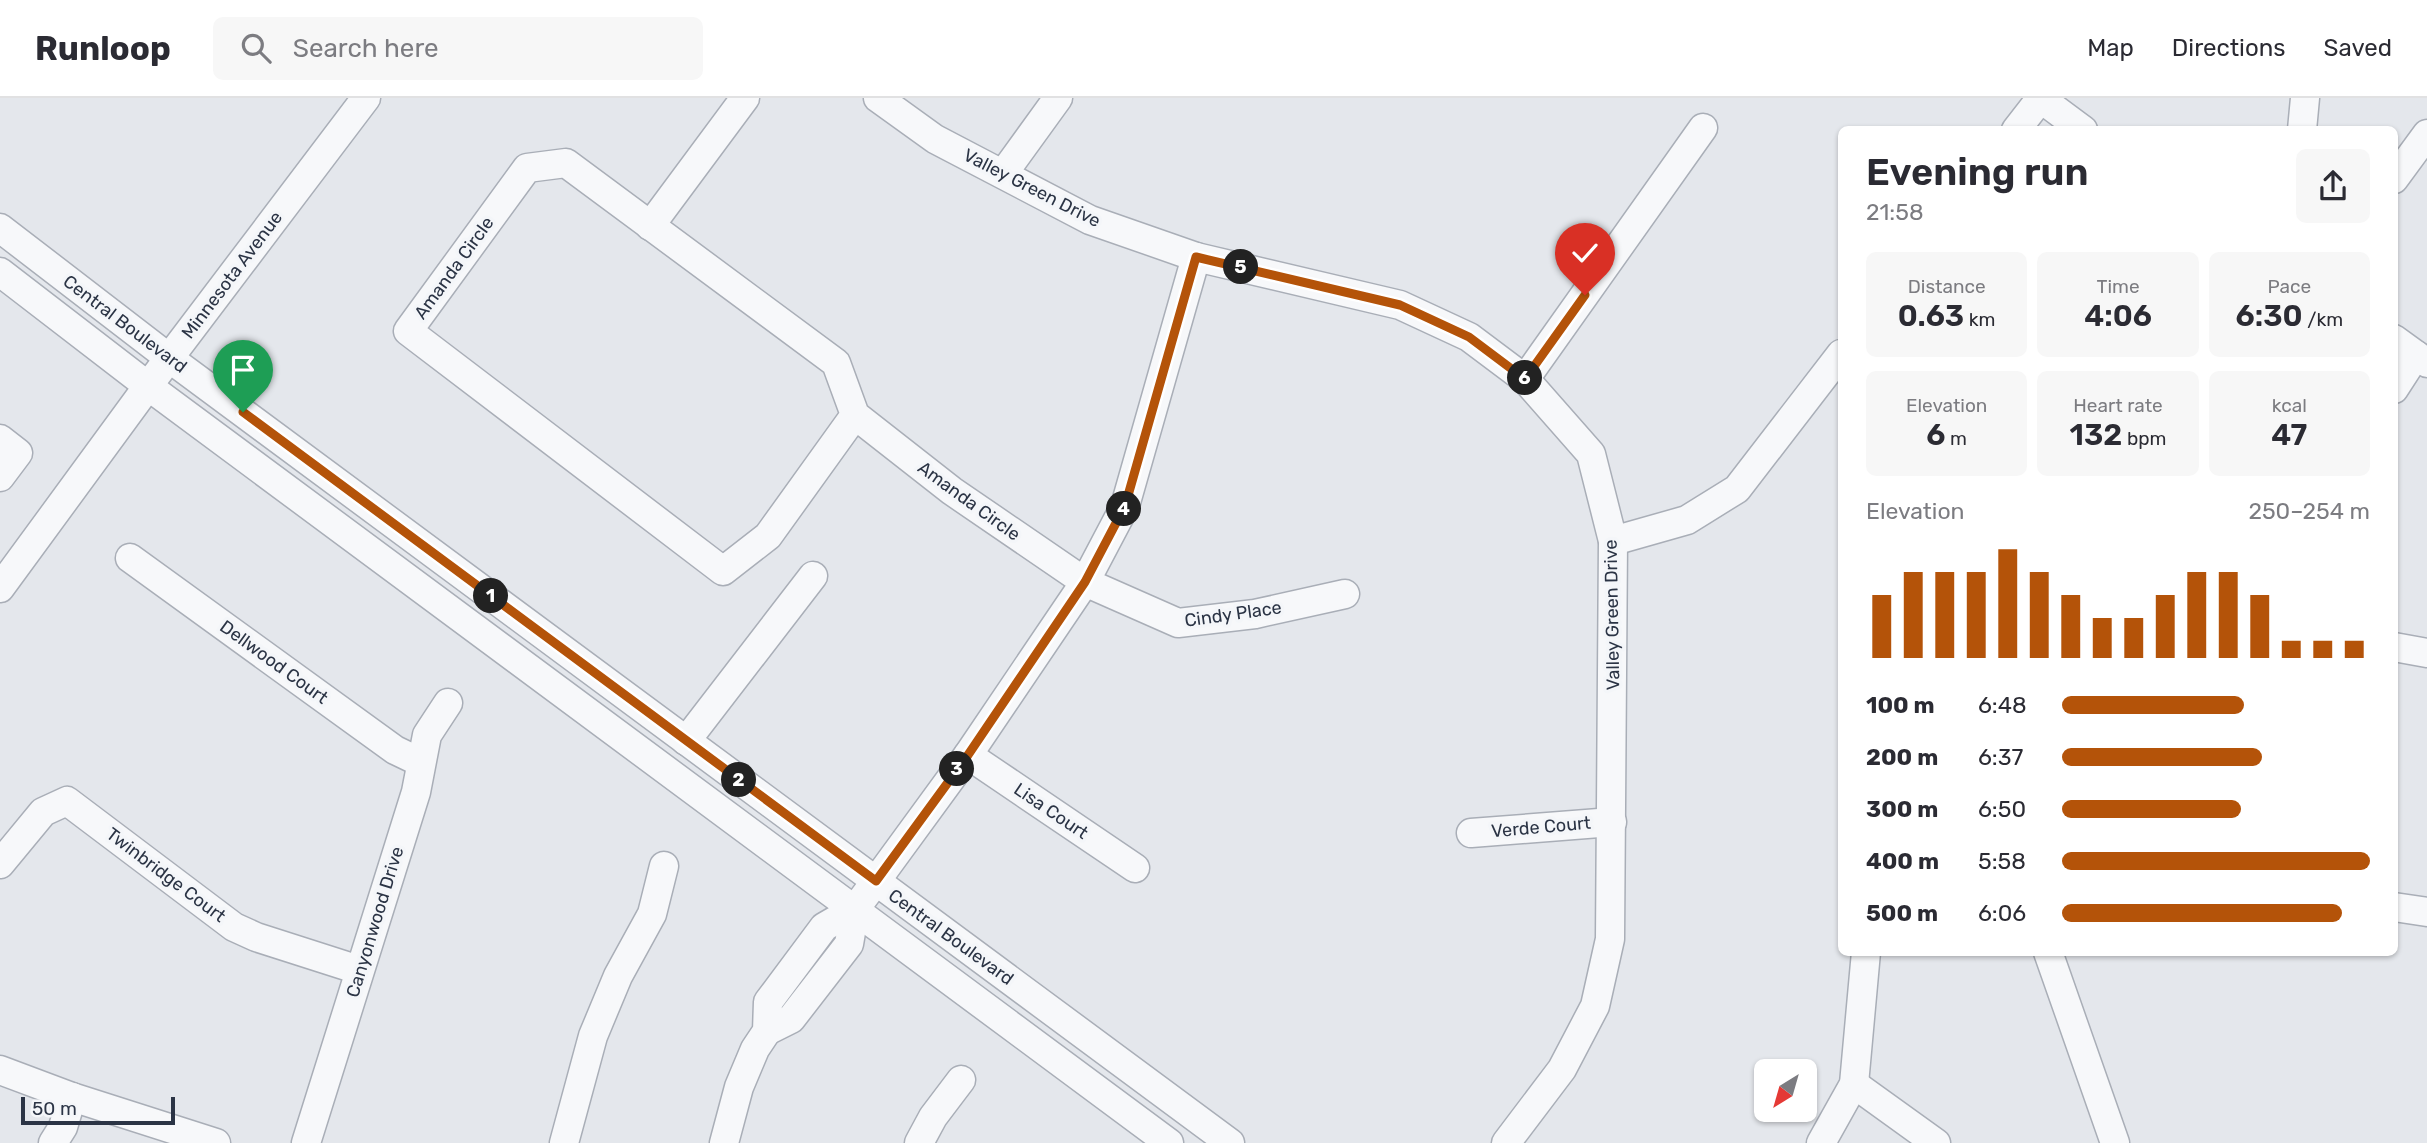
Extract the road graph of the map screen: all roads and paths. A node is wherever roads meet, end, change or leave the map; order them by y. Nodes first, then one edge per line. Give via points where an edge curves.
1 (366, 98) edge
2 (745, 98) edge
3 (878, 98) edge
4 (1058, 98) edge
5 (2040, 98) edge
6 (2305, 98) edge
7 (2019, 126) edge
8 (2078, 126) edge
9 (2302, 126) edge
10 (1703, 128) dead end
11 (2427, 134) edge
12 (2398, 173) edge
13 (1003, 174) junction
14 (650, 226) junction
15 (0, 228) edge
16 (1196, 257) junction
17 (0, 272) edge
18 (2412, 353) edge
19 (169, 358) junction
20 (1838, 358) edge
21 (1525, 379) junction
22 (2398, 381) edge
23 (148, 386) junction
24 (855, 415) junction
25 (0, 439) edge
26 (0, 477) edge
27 (1613, 541) junction
28 (130, 558) dead end
29 (813, 576) dead end
30 (1085, 582) junction
31 (0, 588) edge
32 (1345, 594) dead end
33 (2398, 648) edge
34 (2427, 653) edge
35 (448, 704) dead end
36 (686, 741) junction
37 (968, 755) junction
38 (420, 762) junction
39 (1612, 822) junction
40 (1471, 833) dead end
41 (0, 864) edge
42 (664, 866) dead end
43 (1135, 867) dead end
44 (876, 881) junction
45 (2398, 908) edge
46 (855, 909) junction
47 (2427, 912) edge
48 (1866, 956) edge
49 (2049, 956) edge
50 (359, 970) junction
51 (0, 1070) edge
52 (961, 1080) dead end
53 (1854, 1084) junction
54 (72, 1097) junction
55 (1507, 1142) edge
56 (53, 1143) edge
57 (216, 1143) edge
58 (306, 1143) edge
59 (564, 1143) edge
60 (724, 1143) edge
61 (919, 1143) edge
62 (1169, 1143) edge
63 (1230, 1143) edge
64 (1821, 1143) edge
65 (1936, 1143) edge
66 (2115, 1143) edge

1 - 19 street, Minnesota Avenue
2 - 14 street
3 - 13 street, Valley Green Drive via 935,139
4 - 13 street
5 - 7 street
5 - 8 street
6 - 9 street
10 - 21 street
11 - 12 street
13 - 16 street, Valley Green Drive via 1090,220
14 - 24 street, Amanda Circle via 836,363
14 - 24 street, Amanda Circle via 566,163 527,168 408,331 723,571 768,536
15 - 19 street, Central Boulevard
16 - 21 street, Valley Green Drive via 1400,305 1469,337
16 - 30 street via 1125,506
17 - 23 street, Central Boulevard
18 - 22 street
19 - 23 street, Minnesota Avenue
19 - 36 street, Central Boulevard
20 - 27 street via 1737,489 1687,520
21 - 27 street, Valley Green Drive via 1591,454
23 - 31 street, Minnesota Avenue
23 - 46 street, Central Boulevard
24 - 30 street, Amanda Circle via 952,491
25 - 26 street via 18,453
27 - 39 street, Valley Green Drive
28 - 38 street, Dellwood Court via 395,750
29 - 36 street
30 - 32 street, Cindy Place via 1178,623 1255,614
30 - 37 street
33 - 34 street
35 - 38 street, Canyonwood Drive via 427,735
36 - 44 street, Central Boulevard
37 - 43 street, Lisa Court
37 - 44 street
38 - 50 street, Canyonwood Drive via 416,792
39 - 40 street, Verde Court
39 - 55 street, Valley Green Drive via 1611,939 1595,1006 1563,1069
41 - 50 street, Twinbridge Court via 43,812 68,801 234,927
42 - 59 street via 652,914 618,976 593,1037
44 - 46 street
44 - 63 street, Central Boulevard
45 - 47 street
46 - 60 street via 849,944 791,1019 767,1031 755,1049
46 - 62 street, Central Boulevard
48 - 53 street
49 - 66 street
50 - 58 street, Canyonwood Drive
51 - 54 street
52 - 61 street
53 - 64 street
53 - 65 street
54 - 56 street
54 - 57 street

